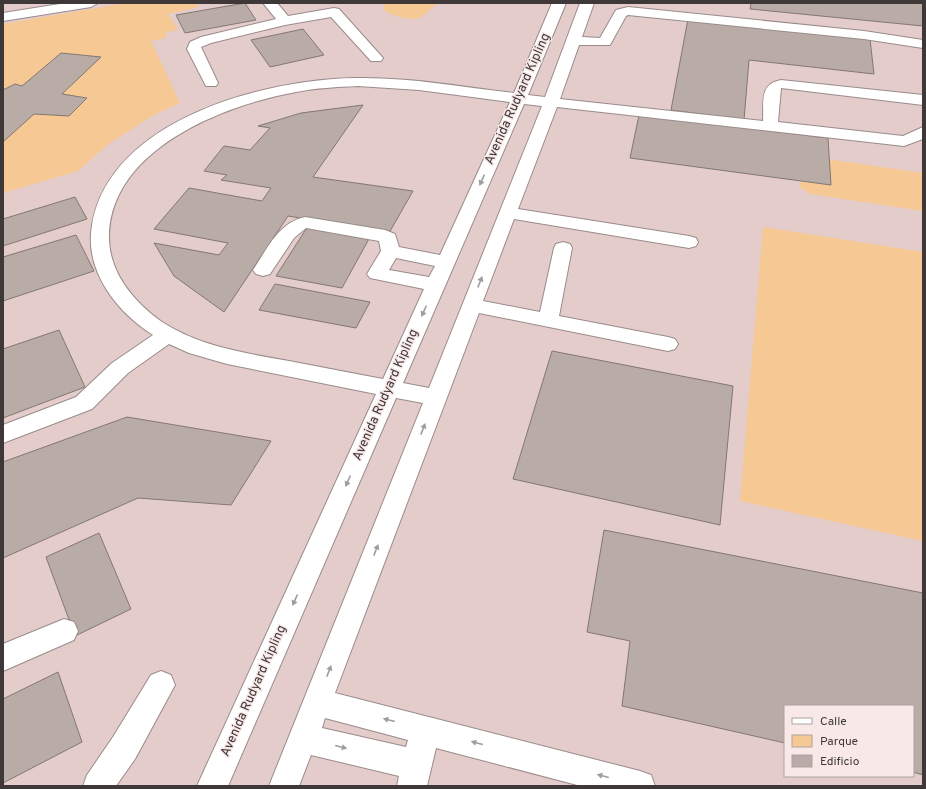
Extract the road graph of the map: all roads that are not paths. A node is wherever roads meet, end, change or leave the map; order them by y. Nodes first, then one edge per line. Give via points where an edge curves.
1 (91, 3) edge
2 (270, 3) edge
3 (559, 3) edge
4 (587, 3) edge
5 (330, 8) edge
6 (3, 17) edge
7 (285, 21) junction
8 (573, 41) junction
9 (923, 44) edge
10 (376, 58) dead end
11 (211, 83) dead end
12 (519, 98) junction
13 (923, 100) edge
14 (551, 102) junction
15 (770, 126) junction
16 (923, 132) edge
17 (508, 213) junction
18 (689, 242) dead end
19 (563, 248) dead end
20 (390, 251) junction
21 (446, 262) junction
22 (263, 270) dead end
23 (436, 284) junction
24 (471, 306) junction
25 (548, 320) junction
26 (168, 335) junction
27 (668, 344) dead end
28 (389, 388) junction
29 (436, 398) junction
30 (3, 434) edge
31 (64, 631) dead end
32 (3, 658) edge
33 (161, 685) dead end
34 (317, 702) junction
35 (426, 730) junction
36 (303, 738) junction
37 (414, 776) edge
38 (98, 786) edge
39 (212, 786) edge
40 (284, 786) edge
41 (640, 786) edge

1 - 6 street
2 - 7 street
3 - 12 street, Avenida Rudyard Kipling
4 - 8 street, Avenida Rudyard Kipling
5 - 7 street
5 - 10 street
7 - 11 street via 195,45 194,49
8 - 9 street via 605,42 621,13 628,11 864,35
8 - 14 street, Avenida Rudyard Kipling
12 - 14 street
12 -> 21 street, Avenida Rudyard Kipling
12 - 26 street via 403,83 334,82 266,93 233,103 173,131 148,149 127,169 112,192 102,216 99,241 104,266 117,291 139,314
13 - 15 street via 781,84 773,88
14 - 15 street
14 - 17 street, Avenida Rudyard Kipling
15 - 16 street via 904,140
17 - 18 street
24 -> 17 street, Avenida Rudyard Kipling
19 - 25 street
20 - 21 street
20 - 22 street via 388,238 380,234 300,222 292,228
20 - 23 street via 368,272
21 - 23 street, Avenida Rudyard Kipling
23 -> 28 street, Avenida Rudyard Kipling
24 - 25 street
24 - 29 street, Avenida Rudyard Kipling
25 - 27 street
26 - 28 street via 206,352
26 - 30 street via 120,368 84,403
28 - 29 street
28 -> 39 street, Avenida Rudyard Kipling
34 -> 29 street, Avenida Rudyard Kipling
31 - 32 street
33 - 38 street
35 -> 34 street
34 - 36 street, Avenida Rudyard Kipling
35 - 37 street
41 -> 35 street
36 -> 37 street
36 - 40 street, Avenida Rudyard Kipling

